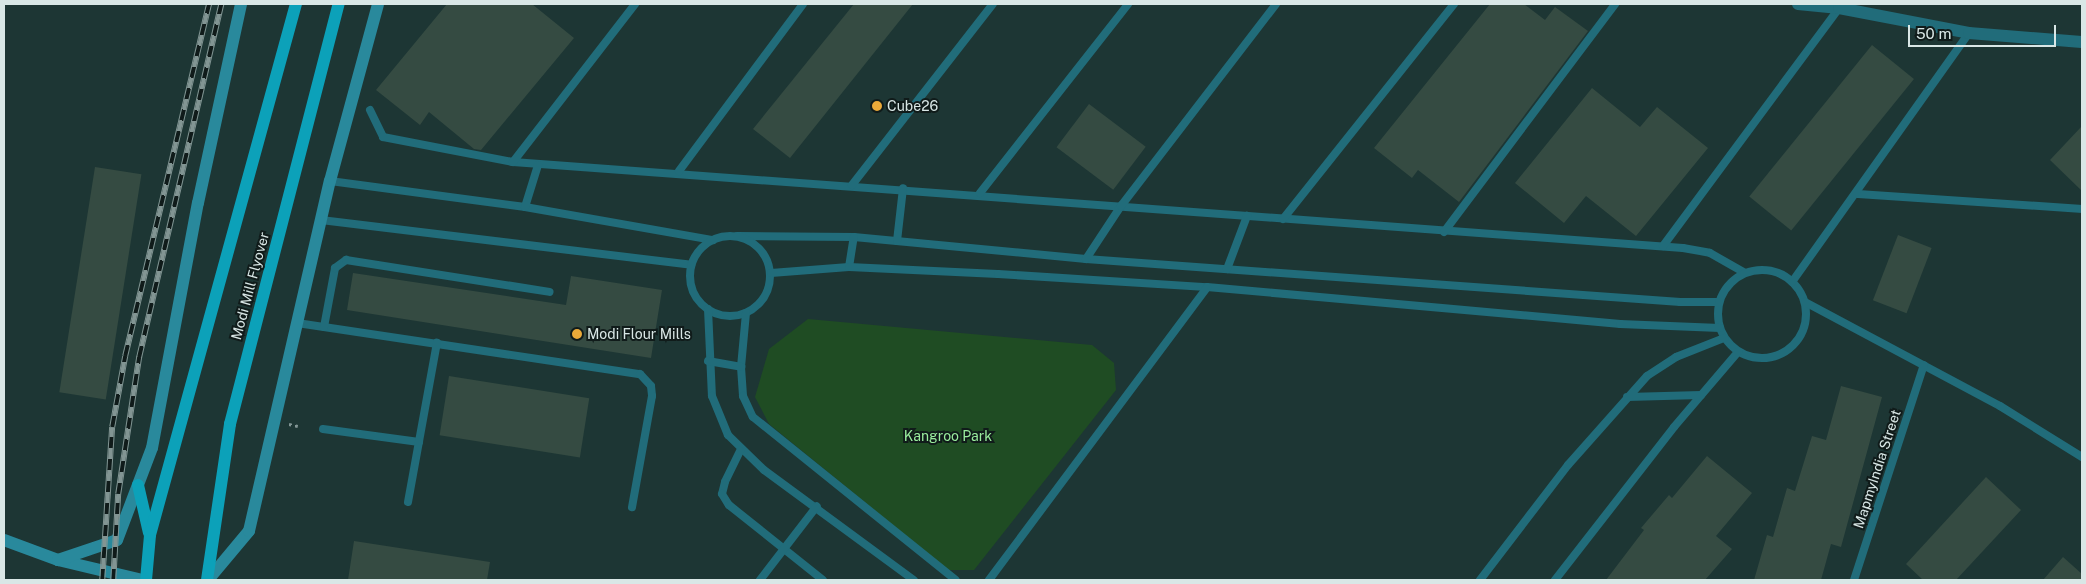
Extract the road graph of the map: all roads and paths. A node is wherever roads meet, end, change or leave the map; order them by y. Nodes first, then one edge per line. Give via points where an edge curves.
1 (241, 4) edge
2 (296, 4) edge
3 (339, 4) edge
4 (378, 4) edge
5 (634, 4) edge
6 (803, 4) edge
7 (993, 4) edge
8 (1128, 4) edge
9 (1276, 4) edge
10 (1454, 4) edge
11 (1615, 4) edge
12 (1798, 4) edge
13 (1838, 8) junction
14 (1969, 33) junction
15 (2082, 42) edge
16 (370, 110) dead end
17 (513, 162) junction
18 (538, 164) junction
19 (679, 171) junction
20 (330, 181) junction
21 (852, 185) junction
22 (903, 188) junction
23 (980, 194) junction
24 (1858, 194) junction
25 (1121, 206) junction
26 (525, 207) junction
27 (2082, 209) edge
28 (1247, 216) junction
29 (1283, 219) junction
30 (321, 220) junction
31 (1444, 232) junction
32 (737, 236) junction
33 (854, 237) junction
34 (713, 240) junction
35 (897, 241) junction
36 (1663, 246) junction
37 (1086, 259) junction
38 (691, 265) junction
39 (849, 267) junction
40 (1227, 270) junction
41 (771, 273) junction
42 (1745, 273) junction
43 (1792, 282) junction
44 (1207, 287) junction
45 (550, 292) dead end
46 (1719, 302) junction
47 (1805, 302) junction
48 (708, 309) junction
49 (746, 313) junction
50 (298, 323) junction
51 (324, 327) junction
52 (1720, 328) junction
53 (1724, 338) junction
54 (438, 343) junction
55 (1738, 352) junction
56 (708, 361) junction
57 (1924, 365) junction
58 (741, 367) junction
59 (1701, 396) junction
60 (1628, 397) junction
61 (323, 429) dead end
62 (419, 442) junction
63 (740, 451) junction
64 (2082, 457) edge
65 (138, 485) junction
66 (408, 502) dead end
67 (817, 506) junction
68 (632, 507) dead end
69 (150, 535) junction
70 (4, 540) edge
71 (783, 548) junction
72 (58, 560) junction
73 (142, 580) edge
74 (146, 580) edge
75 (208, 580) edge
76 (760, 580) edge
77 (823, 580) edge
78 (914, 580) edge
79 (956, 580) edge
80 (988, 580) edge
81 (1480, 580) edge
82 (1555, 580) edge
83 (1854, 580) edge

1 - 65 main road via 198,203 152,448
2 - 69 main road
3 - 75 main road, Modi Mill Flyover via 230,424
4 - 20 main road
5 - 17 lane
6 - 19 lane
7 - 21 lane
8 - 23 lane
9 - 25 lane
10 - 29 lane
11 - 31 lane
12 - 13 street
13 - 14 street
13 - 36 lane
14 - 15 street
14 - 24 lane
16 - 17 lane via 383,137
17 - 18 lane
18 - 19 lane
18 - 26 lane
19 - 21 lane
20 - 26 lane
20 - 30 main road
21 - 22 lane
22 - 23 lane
22 - 35 lane
23 - 25 lane
24 - 27 lane
24 - 43 lane
25 - 28 lane
25 - 37 lane
26 - 34 lane
28 - 29 lane
28 - 40 lane
29 - 31 lane
30 - 38 lane
30 - 50 main road
31 - 36 lane
32 - 33 lane
32 - 34 lane
32 - 41 lane via 759,248
33 - 35 lane
33 - 39 lane
34 - 38 lane
35 - 37 lane
36 - 42 lane via 1710,253
37 - 40 lane
38 - 48 lane via 692,288
39 - 41 lane
39 - 44 lane
40 - 46 lane via 1680,302
41 - 49 lane via 764,299
42 - 43 lane via 1772,270
42 - 46 lane via 1727,286
43 - 47 lane
44 - 52 lane via 1620,324
44 - 80 lane
45 - 51 lane via 346,260 335,268
46 - 52 lane
47 - 55 lane via 1804,326 1792,347 1770,358 1758,359
47 - 57 lane
48 - 49 lane via 730,316
48 - 56 lane
49 - 58 lane
50 - 51 lane
50 - 75 main road via 249,531
51 - 54 lane
52 - 53 lane
53 - 55 lane
53 - 60 lane via 1662,364
54 - 62 lane
54 - 68 lane via 640,374 651,386 652,396
55 - 59 lane
56 - 58 lane
56 - 63 lane via 718,417
57 - 64 lane via 2000,406
57 - 83 lane, MapmyIndia Street
58 - 79 lane via 742,396 753,418
59 - 60 lane
59 - 82 lane
60 - 81 lane via 1568,465
61 - 62 lane
62 - 66 lane
63 - 67 lane
63 - 71 lane via 722,494 737,515
65 - 69 main road
65 - 72 main road via 117,540
67 - 71 lane
67 - 78 lane
69 - 74 main road
70 - 72 main road
71 - 76 lane
71 - 77 lane
72 - 73 main road

